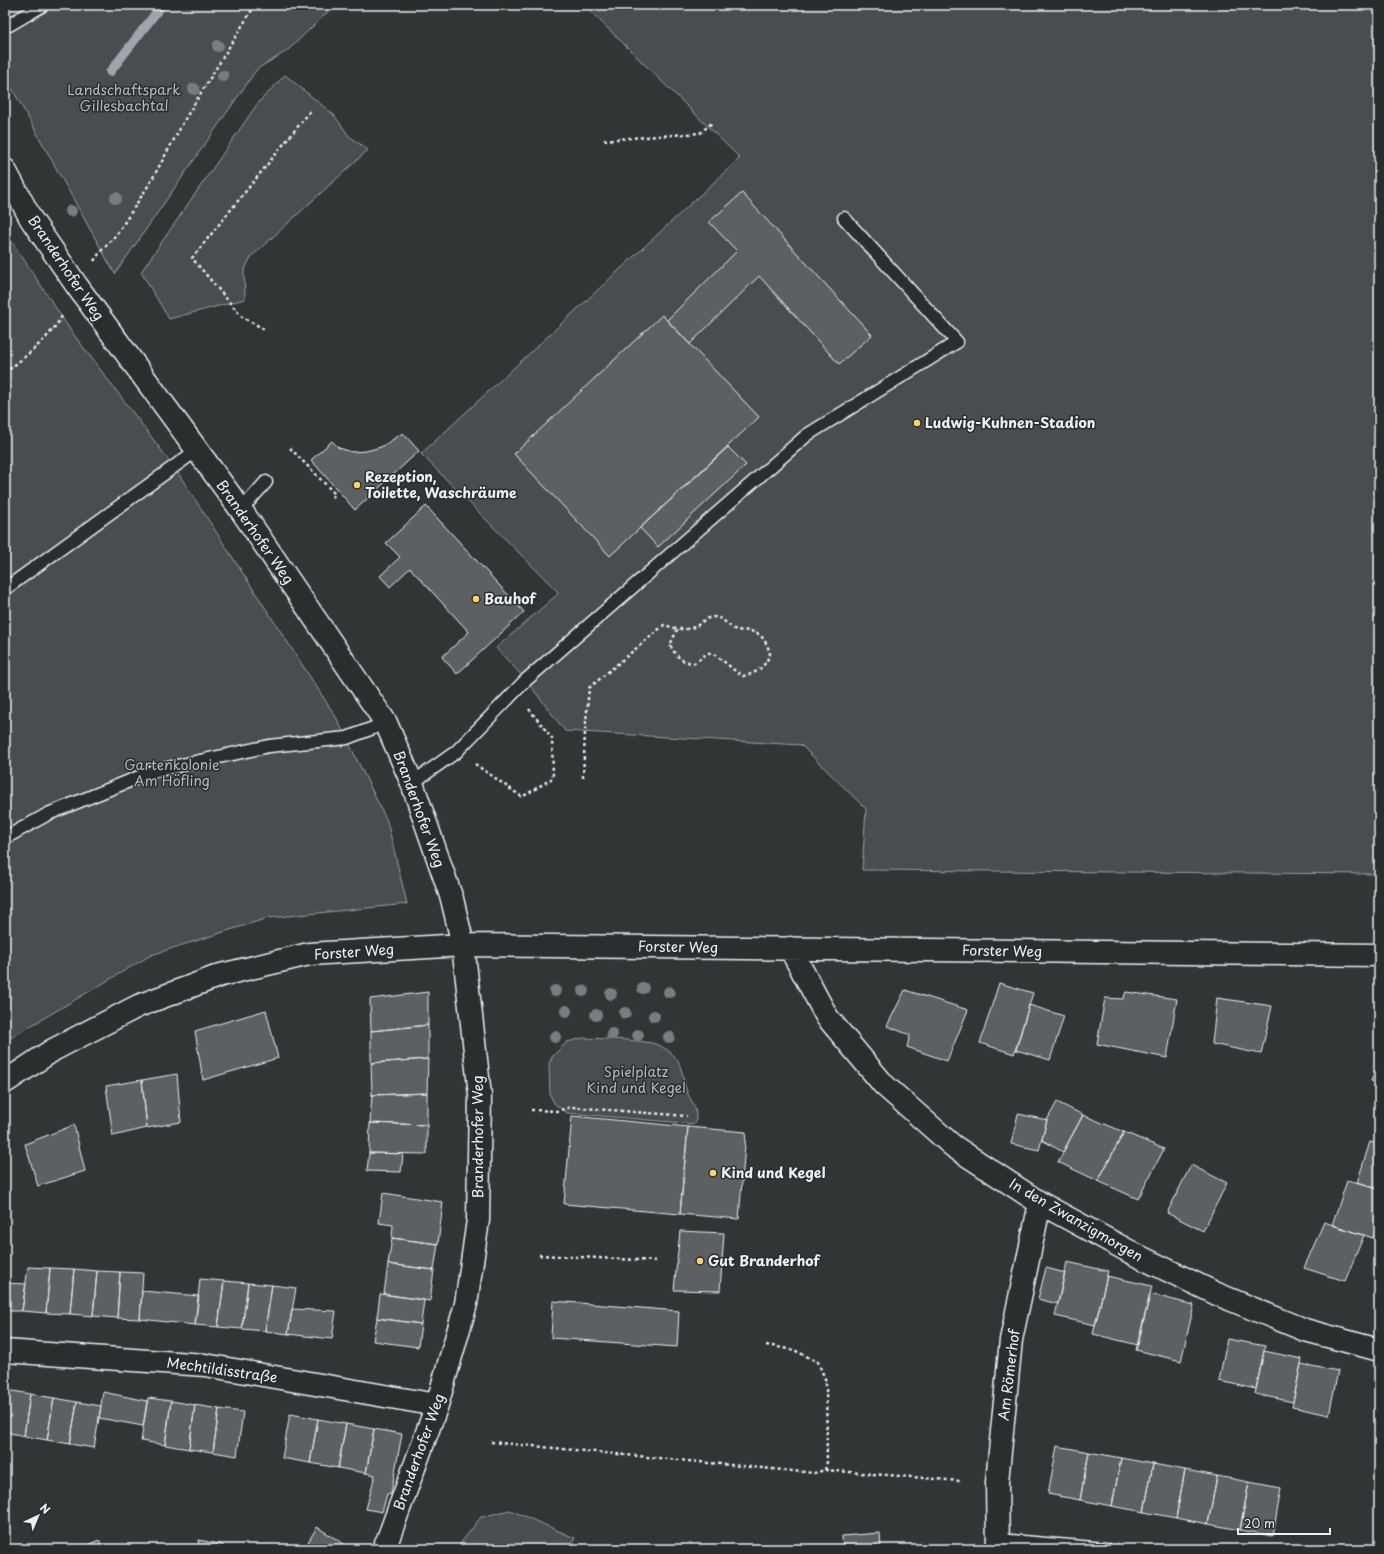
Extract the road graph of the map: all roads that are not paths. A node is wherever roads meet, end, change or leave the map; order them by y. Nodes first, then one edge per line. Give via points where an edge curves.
1 (43, 5) edge
2 (5, 25) edge
3 (5, 170) edge
4 (844, 218) dead end
5 (197, 450) junction
6 (266, 482) dead end
7 (241, 510) junction
8 (5, 589) edge
9 (386, 723) junction
10 (412, 783) junction
11 (5, 838) edge
12 (463, 945) junction
13 (790, 948) junction
14 (1379, 955) edge
15 (5, 1082) edge
16 (1040, 1203) junction
17 (1379, 1350) edge
18 (5, 1352) edge
19 (438, 1405) junction
20 (998, 1544) edge
21 (382, 1549) edge
22 (1106, 1549) edge

1 - 2 lane
3 - 5 street, Branderhofer Weg via 31,219
4 - 10 lane via 957,342 807,435 516,691 456,752
5 - 7 street, Branderhofer Weg
5 - 8 lane
6 - 7 lane
7 - 9 street, Branderhofer Weg
9 - 10 street, Branderhofer Weg
9 - 11 lane via 346,738 270,746 154,771 48,814
10 - 12 street, Branderhofer Weg via 452,899
12 - 13 street, Forster Weg
12 - 15 street, Forster Weg via 309,954 221,975 138,1006 53,1050
12 - 19 street, Branderhofer Weg via 480,1094 478,1220 466,1304
13 - 14 street, Forster Weg
13 - 16 street, In den Zwanzigmorgen via 827,1017 884,1085 953,1146
16 - 17 street, In den Zwanzigmorgen via 1134,1254 1217,1294 1305,1330
16 - 20 street, Am Römerhof via 1011,1340 997,1482
18 - 19 street, Mechtildisstraße via 205,1365
19 - 21 street, Branderhofer Weg
20 - 22 lane

